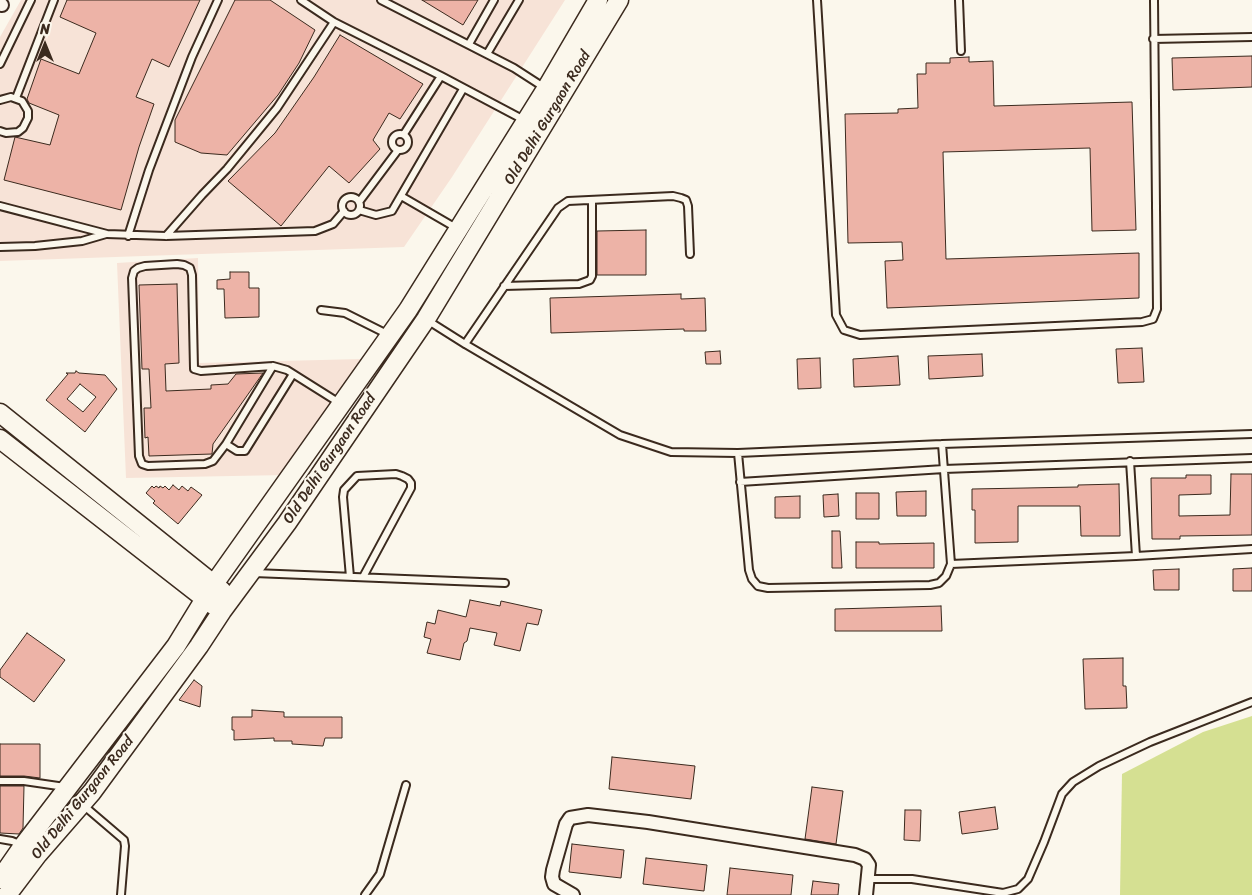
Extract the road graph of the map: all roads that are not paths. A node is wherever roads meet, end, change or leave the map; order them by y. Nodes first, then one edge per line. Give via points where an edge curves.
1 (31, 0) edge
2 (54, 0) edge
3 (218, 0) edge
4 (302, 0) edge
5 (381, 0) edge
6 (494, 0) edge
7 (519, 0) edge
8 (598, 0) edge
9 (619, 0) edge
10 (817, 0) edge
11 (959, 0) edge
12 (1154, 0) edge
13 (334, 22) junction
14 (1252, 37) edge
15 (1153, 39) junction
16 (469, 44) junction
17 (961, 52) dead end
18 (487, 54) junction
19 (0, 64) edge
20 (441, 76) junction
21 (463, 89) junction
22 (546, 89) junction
23 (16, 98) junction
24 (0, 100) edge
25 (526, 121) junction
26 (0, 131) edge
27 (404, 134) junction
28 (398, 150) junction
29 (401, 196) junction
30 (592, 200) junction
31 (359, 202) junction
32 (0, 206) edge
33 (359, 210) junction
34 (344, 211) junction
35 (459, 230) junction
36 (107, 234) junction
37 (128, 236) junction
38 (166, 236) junction
39 (0, 247) edge
40 (690, 254) dead end
41 (504, 286) junction
42 (320, 310) dead end
43 (426, 319) junction
44 (390, 336) junction
45 (465, 344) junction
46 (273, 366) junction
47 (293, 374) junction
48 (341, 404) junction
49 (0, 413) edge
50 (1252, 434) edge
51 (0, 438) edge
52 (226, 444) junction
53 (942, 444) junction
54 (738, 453) junction
55 (1252, 458) edge
56 (1130, 461) junction
57 (944, 469) junction
58 (740, 482) junction
59 (1252, 549) edge
60 (1136, 556) junction
61 (951, 564) junction
62 (250, 573) junction
63 (350, 576) junction
64 (363, 577) junction
65 (505, 583) dead end
66 (214, 584) junction
67 (204, 599) junction
68 (226, 605) junction
69 (1252, 702) edge
70 (0, 781) edge
71 (406, 785) dead end
72 (68, 787) junction
73 (82, 804) junction
74 (0, 839) edge
75 (30, 850) junction
76 (0, 879) edge
77 (868, 879) junction
78 (7, 895) edge
79 (121, 895) edge
80 (365, 895) edge
81 (573, 895) edge
82 (866, 895) edge

1 - 19 lane
2 - 23 lane
3 - 37 lane via 192,57
4 - 13 lane
5 - 16 lane
6 - 16 lane
7 - 18 lane
8 - 22 main road, Old Delhi Gurgaon Road
9 - 43 main road, Old Delhi Gurgaon Road
10 - 15 lane via 836,315 844,330 860,335 1153,319 1157,309
11 - 17 lane
12 - 15 lane
13 - 20 lane
13 - 38 lane via 277,108
14 - 15 lane
16 - 18 lane
18 - 22 lane
20 - 21 lane
20 - 27 lane
21 - 25 lane
21 - 29 lane
22 - 25 main road, Old Delhi Gurgaon Road
23 - 24 lane
23 - 26 lane via 28,111 27,123 18,132
25 - 35 main road, Old Delhi Gurgaon Road
27 - 28 lane via 408,144
27 - 28 lane via 395,135 392,140
28 - 31 lane
29 - 33 lane via 392,211 385,214
29 - 35 lane
30 - 40 lane via 673,196 686,200
30 - 41 lane via 568,201 558,208
30 - 41 lane via 590,280 579,284
31 - 33 lane
31 - 34 lane via 352,197 346,198 342,206
32 - 36 lane
33 - 34 lane via 352,214
34 - 38 lane via 333,224 315,231
35 - 44 main road, Old Delhi Gurgaon Road
36 - 37 lane
36 - 39 lane via 82,241
37 - 38 lane
41 - 45 lane
42 - 44 lane via 345,313
43 - 45 lane
43 - 62 main road, Old Delhi Gurgaon Road
44 - 48 main road, Old Delhi Gurgaon Road
45 - 54 lane via 620,435 671,452
46 - 47 lane
46 - 52 lane
46 - 52 lane via 194,369 190,268 178,264 145,266 134,271 139,461 148,466 210,463
47 - 48 lane
47 - 52 lane via 246,451 237,451
48 - 66 main road, Old Delhi Gurgaon Road
49 - 66 main road
50 - 53 lane
51 - 67 main road
53 - 54 lane
53 - 57 lane
54 - 58 lane
55 - 56 lane
56 - 57 lane
56 - 60 lane
57 - 58 lane
57 - 61 lane
58 - 61 lane via 749,570 758,586 930,585 939,583
59 - 60 lane
60 - 61 lane
62 - 63 lane
62 - 68 main road, Old Delhi Gurgaon Road
63 - 64 lane
63 - 64 lane via 344,490 357,476 402,476 411,483 411,488
64 - 65 lane
66 - 67 main road, Old Delhi Gurgaon Road
66 - 68 main road
67 - 68 main road
67 - 72 main road, Old Delhi Gurgaon Road via 176,646
68 - 73 main road, Old Delhi Gurgaon Road
69 - 77 lane via 1150,742 1072,782 1062,794 1028,879 1018,889 1003,893 912,879
70 - 72 lane
71 - 80 lane via 380,874
72 - 75 main road, Old Delhi Gurgaon Road
73 - 75 main road, Old Delhi Gurgaon Road
73 - 79 lane via 124,840
74 - 75 lane
75 - 76 main road, Old Delhi Gurgaon Road
75 - 78 main road, Old Delhi Gurgaon Road
77 - 81 street via 869,865 865,859 855,855 588,815 570,818 566,824 553,870 554,884
77 - 82 street

